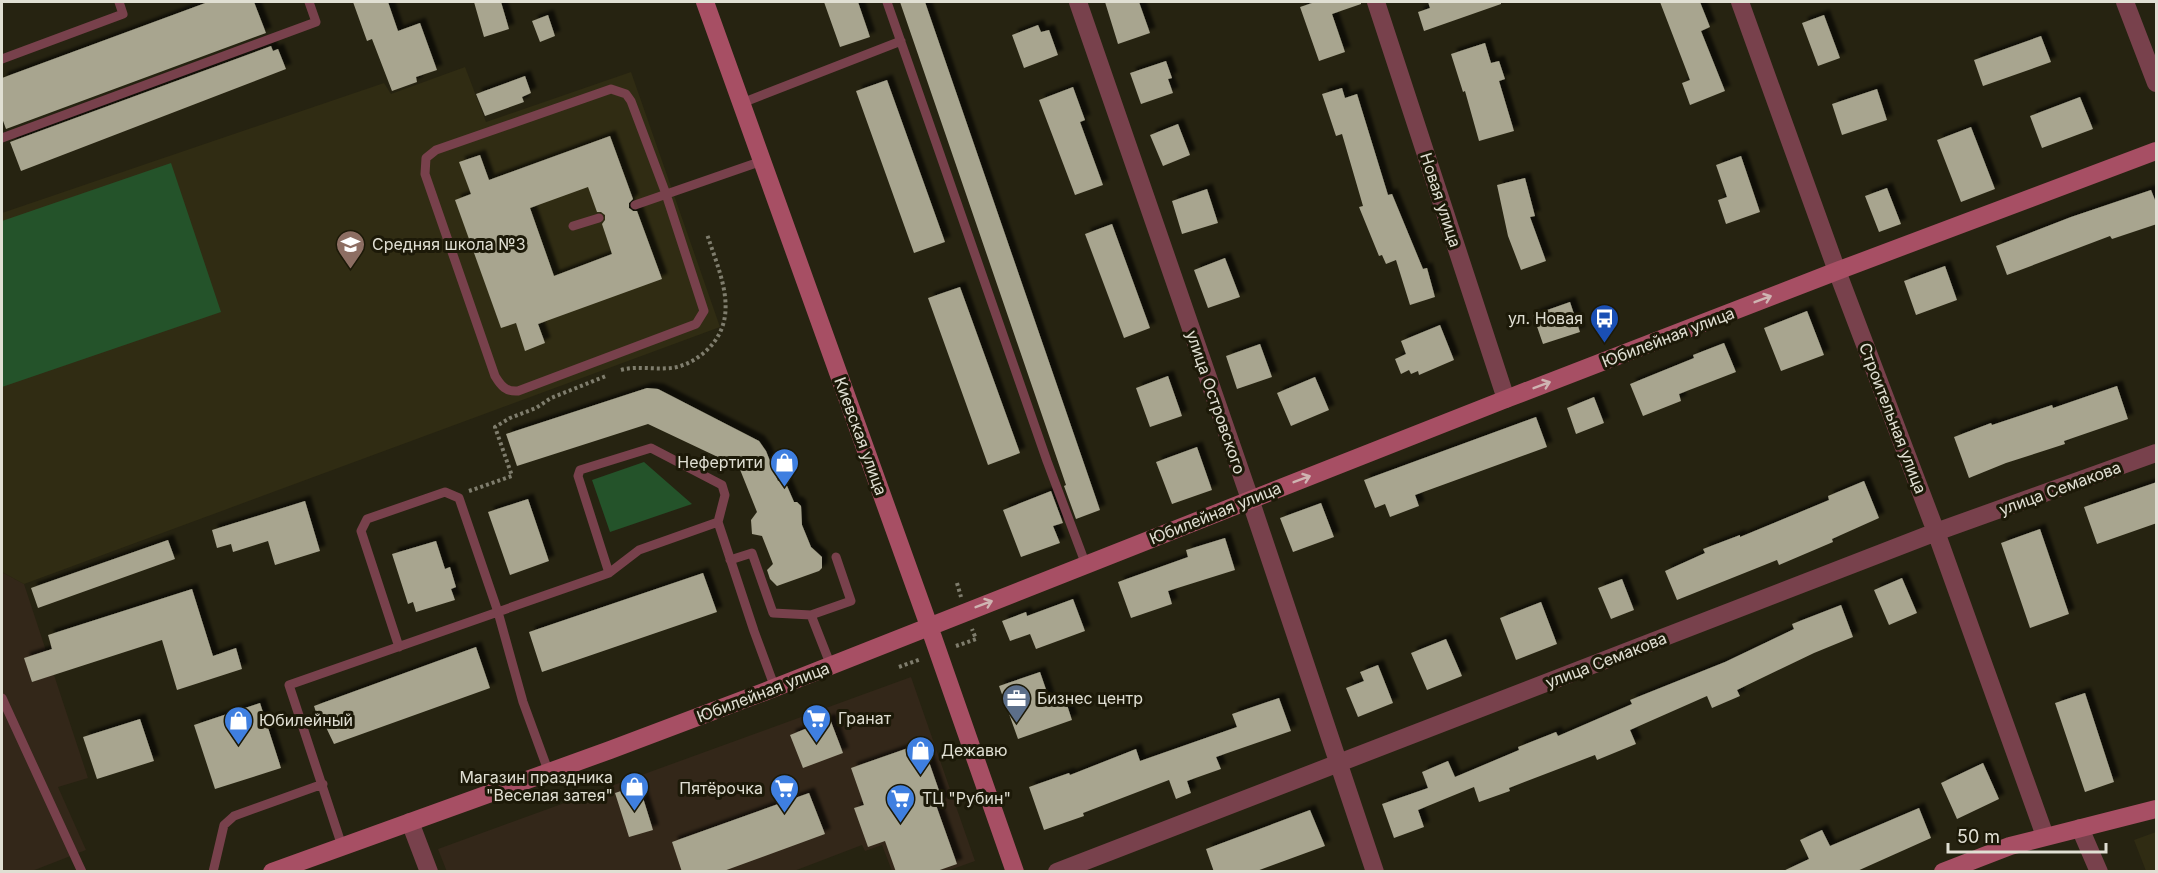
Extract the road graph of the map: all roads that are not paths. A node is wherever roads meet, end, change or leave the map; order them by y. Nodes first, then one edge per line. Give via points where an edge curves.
1 (119, 2) edge
2 (309, 2) edge
3 (705, 2) edge
4 (887, 2) edge
5 (1078, 2) edge
6 (1376, 2) edge
7 (1740, 2) edge
8 (2126, 2) edge
9 (901, 41) junction
10 (2, 59) edge
11 (2157, 83) edge
12 (742, 103) junction
13 (2, 138) edge
14 (2157, 151) edge
15 (762, 160) junction
16 (666, 194) junction
17 (635, 205) dead end
18 (599, 218) dead end
19 (573, 226) dead end
20 (1837, 271) junction
21 (1506, 399) junction
22 (2157, 453) edge
23 (1250, 499) junction
24 (718, 522) junction
25 (1936, 532) junction
26 (836, 557) dead end
27 (730, 560) junction
28 (1086, 565) junction
29 (609, 573) junction
30 (498, 612) junction
31 (811, 615) junction
32 (929, 626) junction
33 (399, 647) junction
34 (831, 666) junction
35 (775, 688) junction
36 (2, 698) edge
37 (1338, 763) junction
38 (549, 773) junction
39 (323, 784) junction
40 (2157, 809) edge
41 (410, 822) junction
42 (2080, 828) junction
43 (2045, 836) junction
44 (342, 846) junction
45 (82, 872) edge
46 (213, 872) edge
47 (272, 872) edge
48 (429, 872) edge
49 (1015, 872) edge
50 (1057, 872) edge
51 (1376, 872) edge
52 (1943, 872) edge
53 (2098, 872) edge

1 - 10 lane via 123,14
2 - 13 lane via 316,22
3 - 12 street, Киевская улица
4 - 9 lane
5 - 23 street, улица Островского
6 - 21 street, Новая улица
7 - 20 street, Строительная улица
8 - 11 street
9 - 12 lane
9 - 28 lane
12 - 15 street, Киевская улица
14 - 20 street, Юбилейная улица
15 - 16 lane
15 - 32 street, Киевская улица
16 - 16 lane via 703,304 701,319 518,391 505,389 495,376 425,174 426,158 436,150 610,89 626,94 631,101
16 - 17 lane
18 - 19 lane
21 -> 20 street, Юбилейная улица
20 - 25 street, Строительная улица
23 -> 21 street, Юбилейная улица
22 - 25 street, улица Семакова
23 - 28 street, Юбилейная улица
23 - 37 street, улица Островского
24 - 27 lane
24 - 29 lane via 639,550
24 - 29 lane via 725,495 722,485 651,448 580,470 578,476
25 - 37 street, улица Семакова
25 - 43 street, Строительная улица
26 - 31 lane via 850,601
27 - 31 lane via 752,553 773,613
27 - 35 lane
32 -> 28 street, Юбилейная улица
29 - 30 lane
30 - 33 lane
30 - 33 lane via 459,498 445,492 367,519 361,531
30 - 38 lane
31 - 34 lane
32 - 34 street, Юбилейная улица
32 - 49 street, Киевская улица
33 - 39 lane via 290,685
34 - 35 street, Юбилейная улица
35 - 38 street, Юбилейная улица
36 - 45 lane
37 - 50 street, улица Семакова
37 - 51 street, улица Островского
38 - 41 street, Юбилейная улица
39 - 44 lane
39 - 46 lane via 234,816 224,825
40 - 42 street
41 - 44 street, Юбилейная улица
41 - 48 street
42 - 43 street
42 - 53 street
43 - 52 street
44 - 47 street, Юбилейная улица

